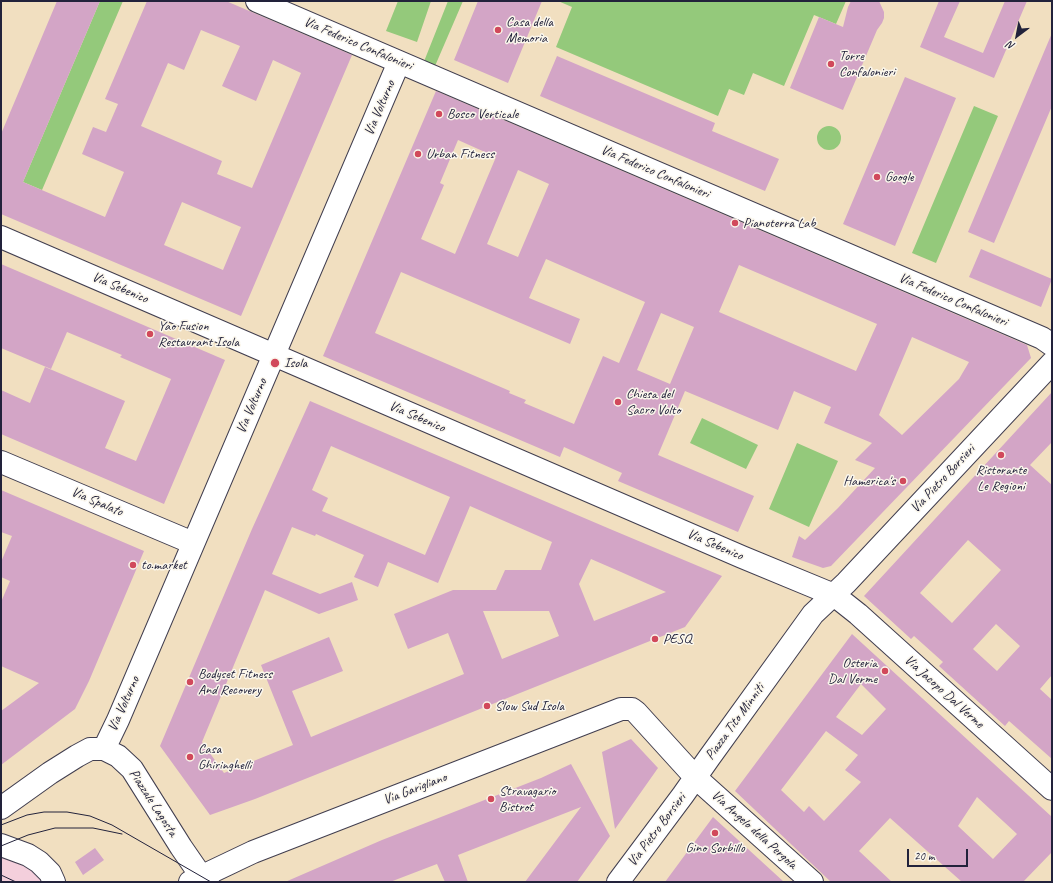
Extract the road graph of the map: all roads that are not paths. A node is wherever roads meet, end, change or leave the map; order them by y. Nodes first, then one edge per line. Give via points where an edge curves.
1 (258, 1) edge
2 (399, 62) junction
3 (1, 236) edge
4 (1052, 345) edge
5 (274, 355) junction
6 (1052, 363) edge
7 (1, 462) edge
8 (193, 543) junction
9 (834, 595) junction
10 (632, 709) joint
11 (104, 749) junction
12 (696, 778) junction
13 (1052, 789) edge
14 (1, 808) edge
15 (1, 845) edge
16 (199, 880) edge
17 (54, 882) edge
18 (618, 882) edge
19 (812, 882) edge

1 - 2 street, Via Federico Confalonieri
2 - 4 street, Via Federico Confalonieri via 1042,338
2 - 5 street, Via Volturno
3 - 5 street, Via Sebenico
5 - 8 street, Via Volturno
5 - 9 street, Via Sebenico
6 - 9 street, Via Pietro Borsieri
7 - 8 street, Via Spalato
8 - 11 street, Via Volturno
9 - 12 street, Piazza Tito Minniti via 813,614
9 - 13 street, Via Jacopo Dal Verme
10 - 12 street, Piazza Tito Minniti
10 - 16 street, Via Garigliano via 621,709 253,852
11 - 14 street via 90,749 77,756
11 - 16 street, Piazzale Lagosta via 118,756 132,769
12 - 18 street, Via Pietro Borsieri
12 - 19 street, Via Angelo della Pergola
15 - 17 street via 39,862 50,873

